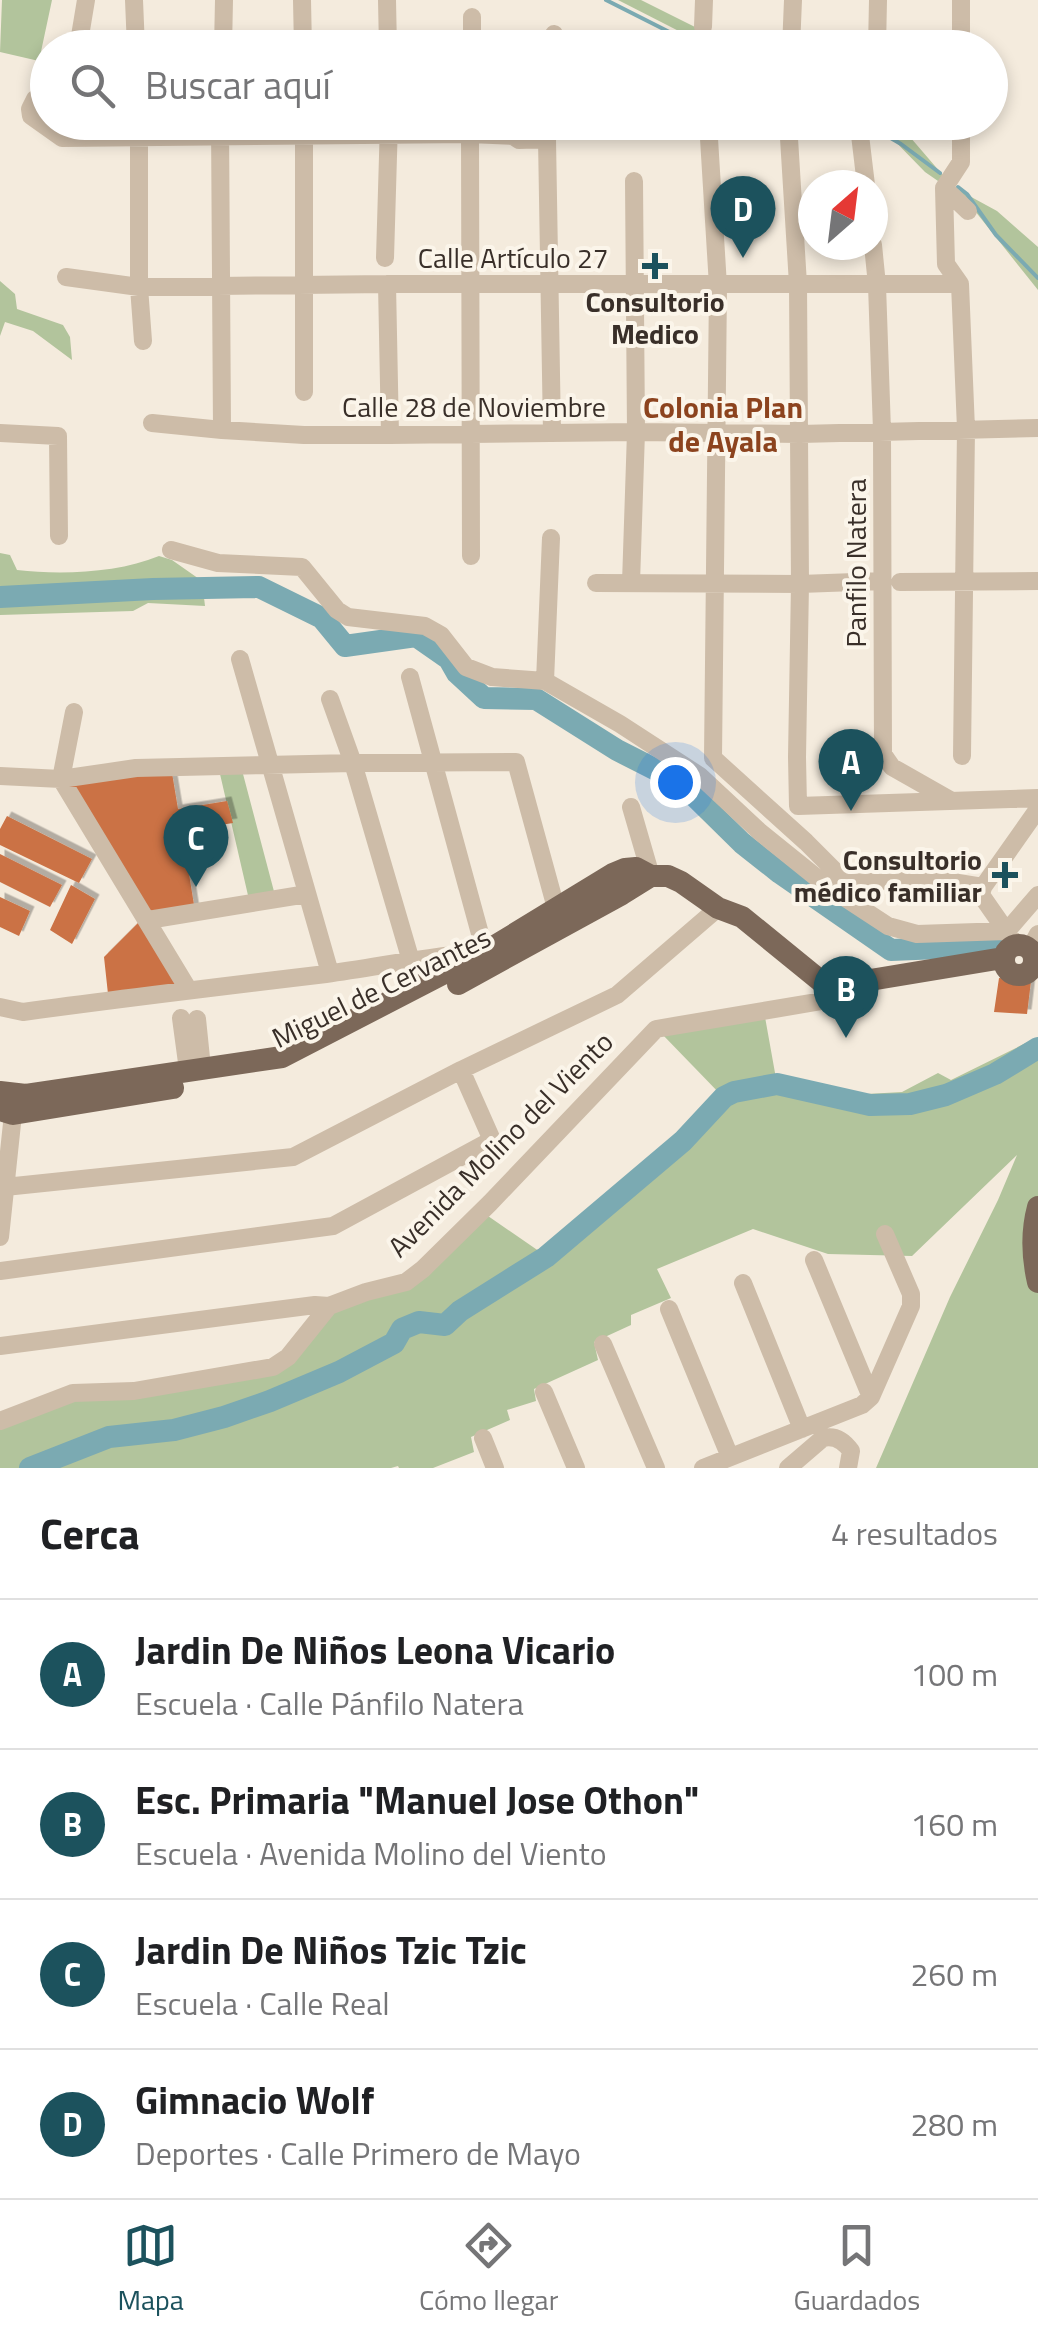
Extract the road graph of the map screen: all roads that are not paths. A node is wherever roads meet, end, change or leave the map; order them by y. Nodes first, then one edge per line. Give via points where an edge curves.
1 (86, 0) edge
2 (134, 0) edge
3 (224, 0) edge
4 (302, 0) edge
5 (387, 0) edge
6 (704, 0) edge
7 (792, 0) edge
8 (878, 0) edge
9 (961, 0) edge
10 (472, 16) dead end
11 (703, 26) dead end
12 (81, 30) edge
13 (135, 30) edge
14 (223, 30) edge
15 (303, 30) edge
16 (388, 30) edge
17 (472, 30) edge
18 (791, 30) edge
19 (877, 30) edge
20 (961, 30) edge
21 (139, 140) edge
22 (220, 140) edge
23 (304, 140) edge
24 (389, 140) edge
25 (470, 140) edge
26 (548, 140) edge
27 (709, 140) edge
28 (789, 140) edge
29 (860, 140) edge
30 (961, 140) edge
31 (864, 170) edge
32 (634, 181) dead end
33 (944, 188) junction
34 (968, 211) dead end
35 (385, 258) dead end
36 (874, 260) edge
37 (66, 278) dead end
38 (354, 284) junction
39 (387, 284) junction
40 (798, 284) junction
41 (960, 284) junction
42 (423, 285) junction
43 (635, 285) junction
44 (877, 285) junction
45 (139, 286) junction
46 (223, 286) junction
47 (304, 286) junction
48 (472, 286) junction
49 (551, 286) junction
50 (718, 286) junction
51 (142, 340) dead end
52 (304, 392) dead end
53 (152, 423) dead end
54 (1038, 428) edge
55 (966, 429) junction
56 (222, 430) junction
57 (882, 430) junction
58 (636, 432) junction
59 (716, 432) junction
60 (0, 433) edge
61 (552, 433) junction
62 (472, 434) junction
63 (800, 434) junction
64 (390, 435) junction
65 (59, 536) dead end
66 (551, 538) dead end
67 (171, 550) dead end
68 (472, 556) dead end
69 (964, 580) junction
70 (892, 581) junction
71 (715, 582) junction
72 (1038, 582) edge
73 (596, 583) dead end
74 (631, 583) junction
75 (800, 584) junction
76 (240, 659) dead end
77 (410, 677) dead end
78 (545, 681) junction
79 (330, 699) dead end
80 (74, 712) dead end
81 (962, 756) dead end
82 (433, 762) junction
83 (353, 763) junction
84 (272, 765) junction
85 (0, 776) edge
86 (61, 780) junction
87 (1038, 798) edge
88 (954, 802) junction
89 (630, 807) dead end
90 (1038, 809) edge
91 (651, 876) junction
92 (836, 884) junction
93 (983, 886) junction
94 (307, 894) junction
95 (1038, 895) edge
96 (718, 908) junction
97 (558, 918) junction
98 (148, 920) junction
99 (485, 952) junction
100 (1021, 955) edge
101 (410, 961) junction
102 (330, 973) junction
103 (188, 989) junction
104 (825, 994) junction
105 (0, 1006) edge
106 (189, 1019) dead end
107 (195, 1069) junction
108 (461, 1070) junction
109 (0, 1092) edge
110 (6, 1112) edge
111 (2, 1186) edge
112 (1038, 1207) edge
113 (885, 1234) dead end
114 (0, 1237) edge
115 (814, 1260) dead end
116 (0, 1270) edge
117 (1038, 1282) edge
118 (743, 1283) dead end
119 (329, 1306) junction
120 (669, 1309) dead end
121 (603, 1344) dead end
122 (0, 1346) edge
123 (544, 1392) dead end
124 (871, 1397) junction
125 (0, 1421) edge
126 (802, 1429) junction
127 (483, 1438) dead end
128 (730, 1457) junction
129 (495, 1468) edge
130 (576, 1468) edge
131 (656, 1468) edge
132 (703, 1468) edge
133 (788, 1468) edge
134 (848, 1468) edge

1 - 12 street
2 - 13 street
3 - 14 street
4 - 15 street
5 - 16 street
6 - 11 street
7 - 18 street
8 - 19 street
9 - 20 street
10 - 17 street
21 - 45 street
22 - 46 street
23 - 47 street
24 - 35 street
25 - 48 street
26 - 49 street
27 - 50 street
28 - 40 street
29 - 31 street
30 - 33 street via 961,162
32 - 43 street
33 - 34 street
33 - 41 street via 946,264
36 - 44 street, Panfilo Natera
37 - 45 street, Calle Artículo 27
38 - 39 street, Calle Artículo 27
38 - 42 street via 386,277
38 - 47 street, Calle Artículo 27
39 - 42 street, Calle Artículo 27
39 - 64 street
40 - 44 street, Calle Artículo 27
40 - 50 street, Calle Artículo 27
40 - 63 street
41 - 44 street, Calle Artículo 27
41 - 55 street
42 - 48 street, Calle Artículo 27
43 - 49 street, Calle Artículo 27
43 - 50 street, Calle Artículo 27
43 - 58 street
44 - 57 street, Panfilo Natera
45 - 46 street, Calle Artículo 27
45 - 51 street
46 - 47 street, Calle Artículo 27
46 - 56 street
47 - 52 street
48 - 49 street, Calle Artículo 27
48 - 62 street
49 - 61 street
50 - 59 street
53 - 56 street, Calle 28 de Noviembre
54 - 55 street, Calle 28 de Noviembre
55 - 57 street, Calle 28 de Noviembre
55 - 69 street
56 - 64 street, Calle 28 de Noviembre
57 - 63 street, Calle 28 de Noviembre
57 - 70 street, Panfilo Natera
58 - 59 street, Calle 28 de Noviembre
58 - 61 street, Calle 28 de Noviembre
58 - 74 street
59 - 63 street, Calle 28 de Noviembre
59 - 71 street
60 - 65 street via 58,436
61 - 62 street, Calle 28 de Noviembre
62 - 64 street, Calle 28 de Noviembre
62 - 68 street
63 - 75 street
66 - 78 street
67 - 78 street via 218,563 302,567 348,616 425,626 466,667 492,677
69 - 70 street
69 - 72 street
69 - 81 street
70 - 75 street
70 - 88 street, Panfilo Natera via 883,754 900,772
71 - 74 street
71 - 75 street
71 - 92 street via 713,758 806,842
73 - 74 street
75 - 88 street via 798,806
76 - 84 street
77 - 82 street
78 - 92 street via 700,776 760,832
79 - 83 street
80 - 86 street
82 - 83 street
82 - 97 street via 516,762
82 - 99 street
83 - 84 street
83 - 101 street
84 - 86 street via 136,768
84 - 94 street
85 - 86 street
86 - 98 street
87 - 88 street
89 - 91 street
90 - 93 street
91 - 96 main road via 668,876
91 - 97 main road via 624,869
92 - 93 street via 927,878
92 - 100 street via 888,926
93 - 100 street via 982,896
94 - 98 street
94 - 102 street
95 - 100 street
96 - 104 main road via 742,918
96 - 108 street via 617,995
97 - 99 main road
97 - 110 main road, Miguel de Cervantes via 496,965 287,1071
98 - 103 street
99 - 101 street
99 - 107 main road via 282,1057
100 - 104 main road, Avenida Molino del Viento
101 - 102 street
102 - 103 street
103 - 105 street via 23,1012
104 - 119 street, Avenida Molino del Viento via 656,1029 423,1268 406,1282
106 - 107 street
107 - 109 main road via 26,1095
108 - 111 street via 294,1157
108 - 116 street via 492,1140 333,1226
110 - 111 street
111 - 114 street
112 - 117 main road
113 - 124 street via 912,1306
115 - 124 street
118 - 126 street
119 - 122 street, Avenida Molino del Viento
119 - 125 street via 273,1367 134,1391 72,1393
120 - 128 street
121 - 131 street
123 - 130 street
124 - 126 street
126 - 128 street
127 - 129 street
128 - 132 street
133 - 134 street via 830,1436 851,1451

